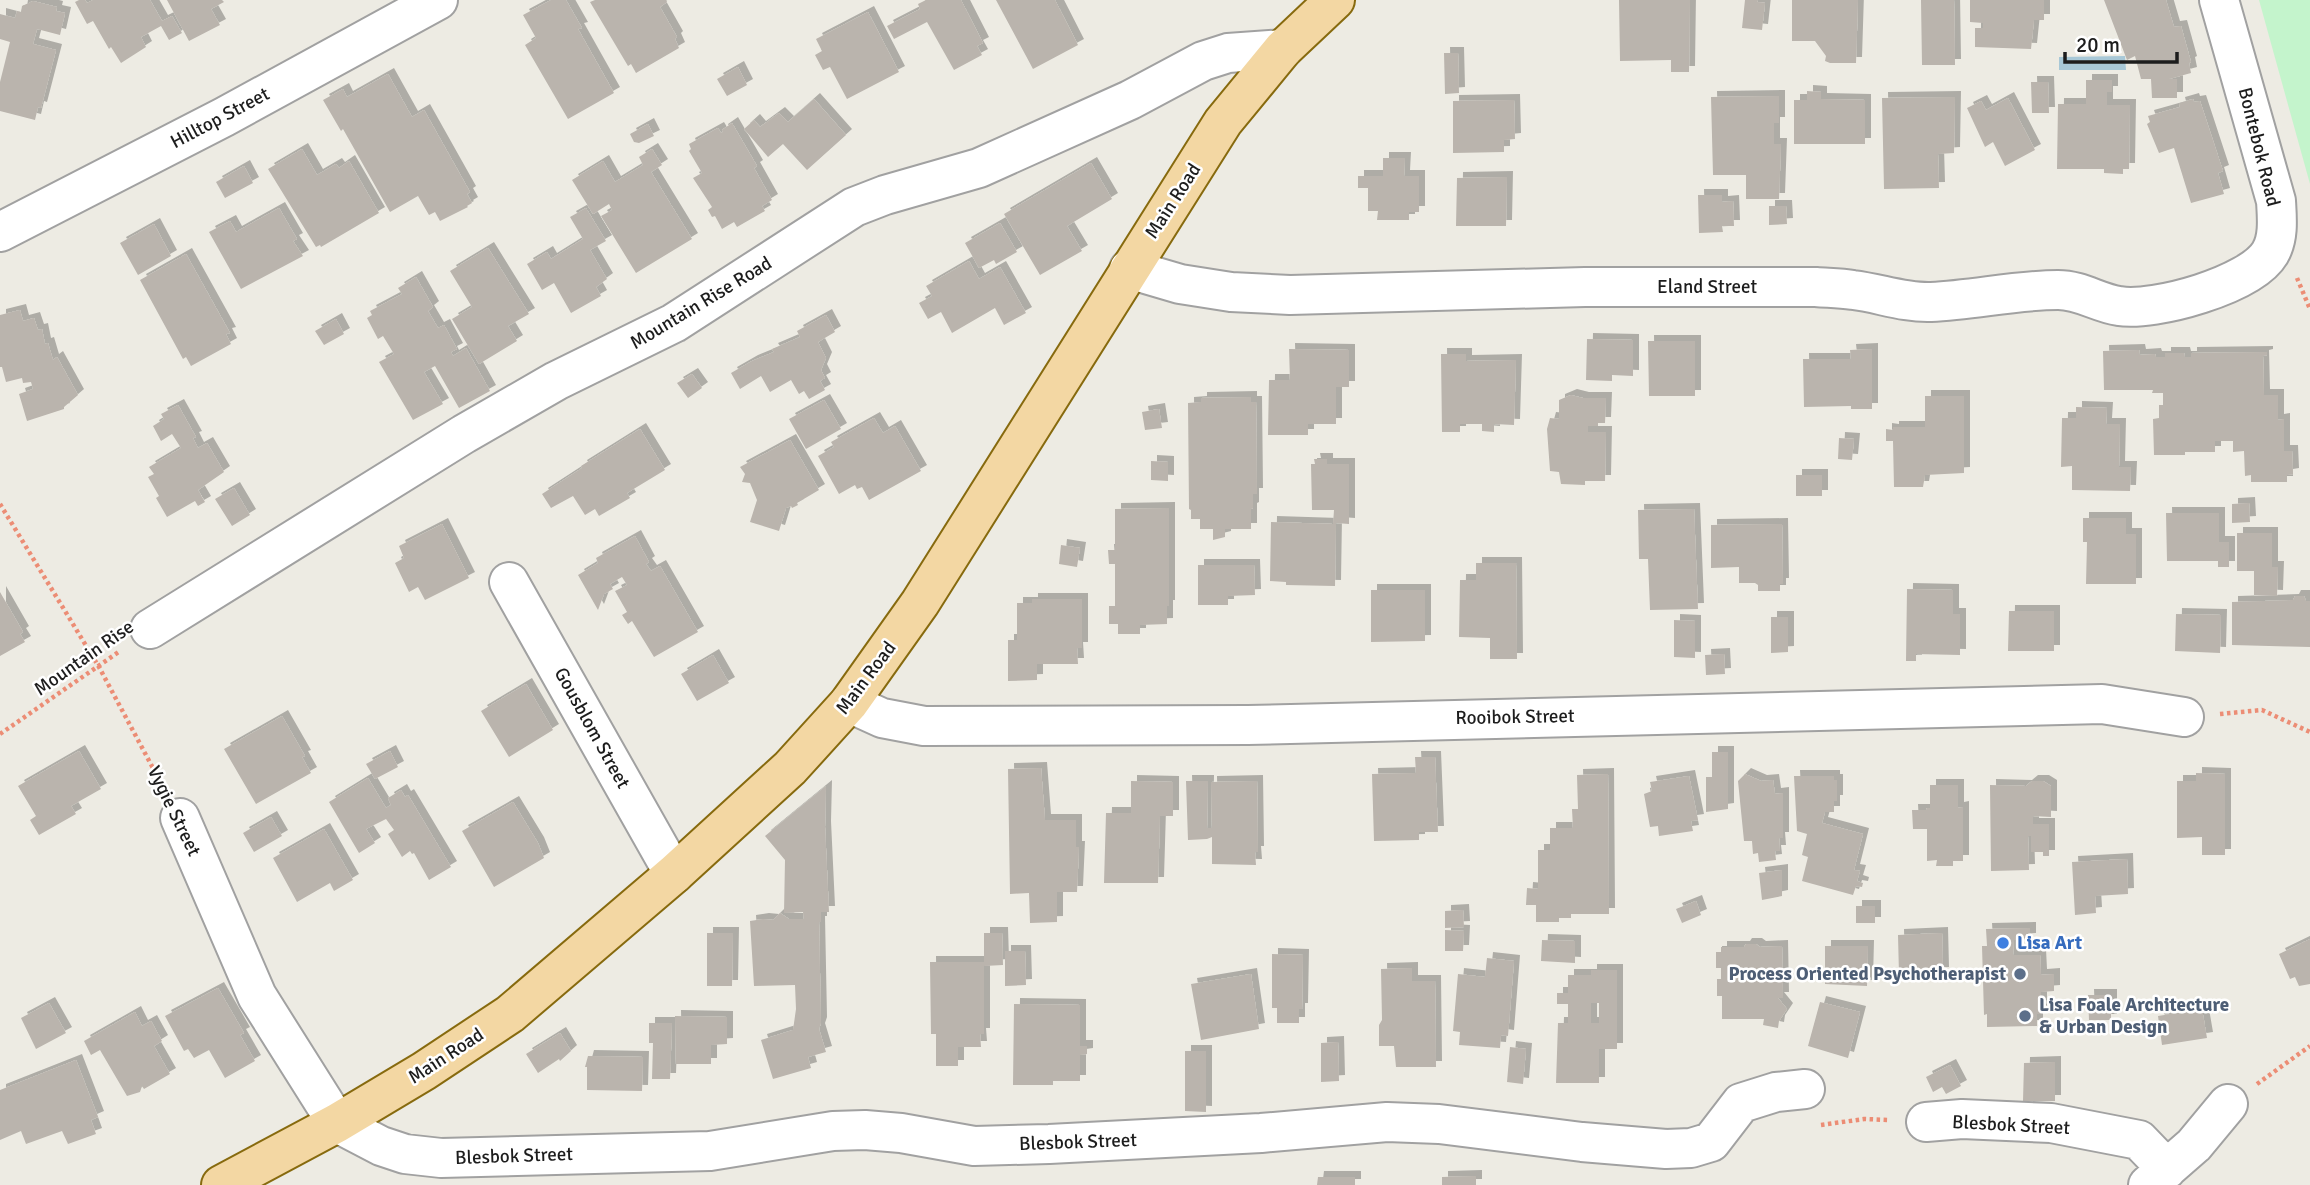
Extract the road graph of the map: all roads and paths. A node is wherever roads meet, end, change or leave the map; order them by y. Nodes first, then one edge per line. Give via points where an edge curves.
1 (438, 0) edge
2 (1335, 0) edge
3 (2219, 0) edge
4 (1283, 50) junction
5 (0, 232) edge
6 (2270, 254) joint
7 (1129, 269) junction
8 (0, 504) edge
9 (509, 582) dead end
10 (150, 629) joint
11 (99, 667) junction
12 (849, 703) junction
13 (2184, 717) joint
14 (2310, 732) edge
15 (0, 734) edge
16 (180, 818) joint
17 (674, 874) junction
18 (2310, 1046) edge
19 (1804, 1088) dead end
20 (2228, 1104) joint
21 (1926, 1122) dead end
22 (337, 1124) junction
23 (2157, 1177) edge
24 (221, 1185) edge

1 - 5 street, Hilltop Street
2 - 4 main road, Main Road
3 - 6 street, Bontebok Road via 2276,201
4 - 7 main road, Main Road via 1223,122
4 - 10 street, Mountain Rise Road via 1228,53 1203,61 1130,100 979,168 854,207 674,323 475,427
6 - 7 street, Eland Street via 2230,284 2135,307 2061,290 1931,302 1816,286 1290,295 1193,286
7 - 12 main road, Main Road via 920,603
8 - 11 path, Vygie Street
9 - 17 street, Gousblom Street
10 - 11 path, Mountain Rise
11 - 15 path, Mountain Rise
11 - 16 path, Vygie Street
12 - 13 street, Rooibok Street via 883,718 924,726 1248,725 2102,704
12 - 17 main road, Main Road via 790,768
13 - 14 path via 2262,710
16 - 22 street, Vygie Street via 257,996
17 - 22 main road, Main Road via 510,1014
18 - 20 path
19 - 22 street, Blesbok Street via 1741,1103 1711,1142 1666,1149 1387,1122 1261,1133 974,1146 877,1131 833,1130 710,1151 441,1158 405,1154
20 - 23 street via 2194,1144
21 - 23 street, Blesbok Street via 2051,1123 2139,1140
22 - 24 main road, Main Road

